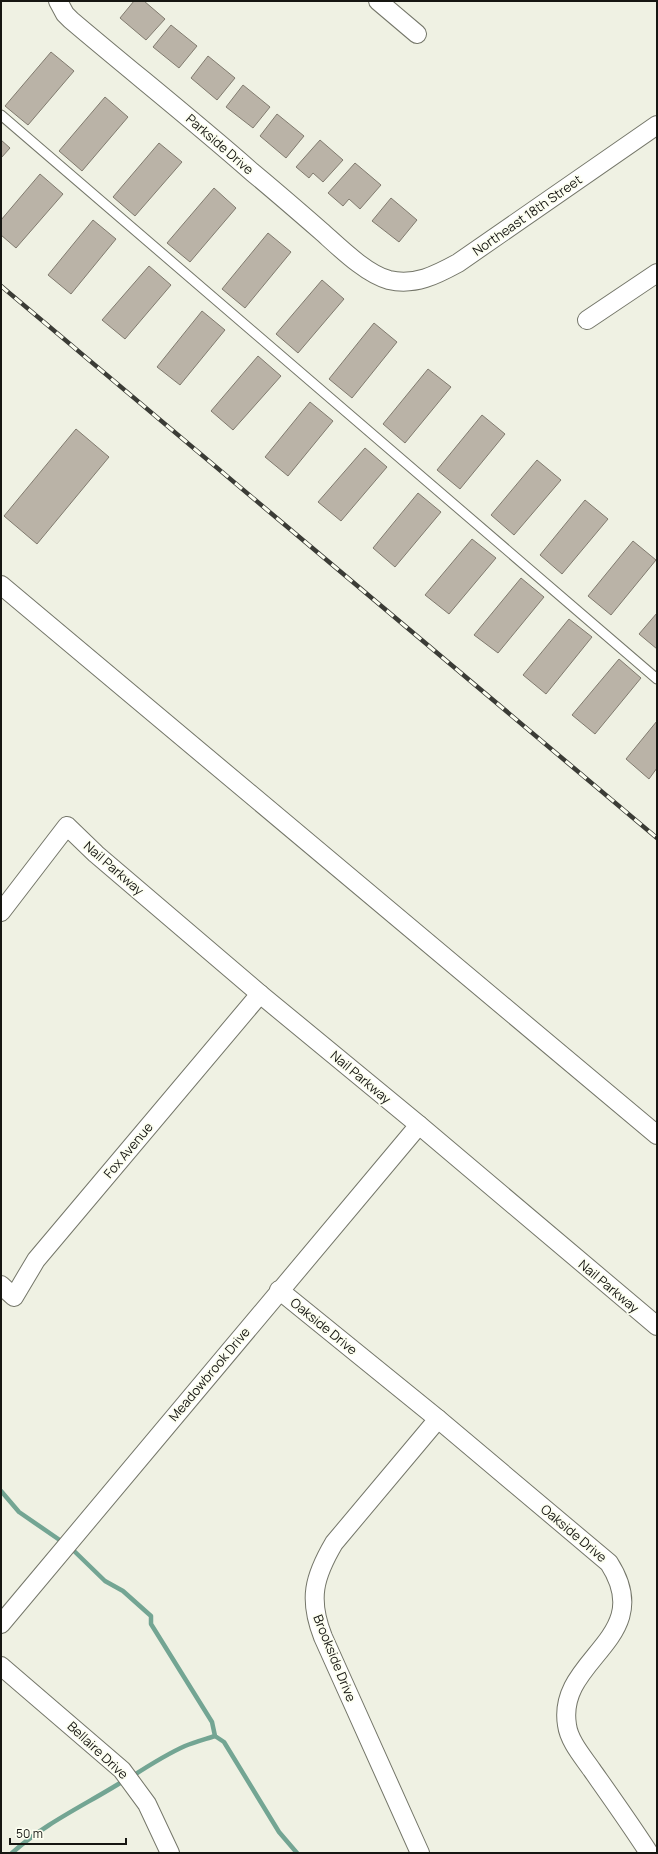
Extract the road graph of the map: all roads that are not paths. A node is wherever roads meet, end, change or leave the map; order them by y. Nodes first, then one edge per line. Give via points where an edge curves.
1 (58, 1) edge
2 (378, 1) edge
3 (417, 34) dead end
4 (1, 115) edge
5 (657, 125) edge
6 (657, 273) edge
7 (389, 280) joint
8 (587, 320) dead end
9 (1, 585) edge
10 (657, 679) edge
11 (1, 912) edge
12 (260, 994) junction
13 (419, 1125) junction
14 (657, 1135) edge
15 (1, 1285) edge
16 (279, 1290) junction
17 (657, 1326) edge
18 (438, 1419) junction
19 (1, 1624) edge
20 (1, 1666) edge
21 (170, 1853) edge
22 (420, 1853) edge
23 (649, 1853) edge

1 - 7 street, Parkside Drive via 71,20 198,125 342,250 369,270
2 - 3 street
4 - 10 lane
5 - 7 street, Northeast 18th Street via 441,273 418,281
6 - 8 street
9 - 14 street
11 - 12 street, Nail Parkway via 67,826 96,854
12 - 13 street, Nail Parkway
12 - 15 street, Fox Avenue via 36,1260 14,1297
13 - 16 street, Meadowbrook Drive
13 - 17 street, Nail Parkway
16 - 18 street, Oakside Drive
16 - 19 street, Meadowbrook Drive
18 - 22 street, Brookside Drive via 334,1543 320,1566 314,1592 317,1620 323,1637
18 - 23 street, Oakside Drive via 593,1548 609,1563 620,1581 623,1607 620,1620 609,1642 571,1688 567,1727 577,1748
20 - 21 street, Bellaire Drive via 112,1760 135,1786 154,1818

